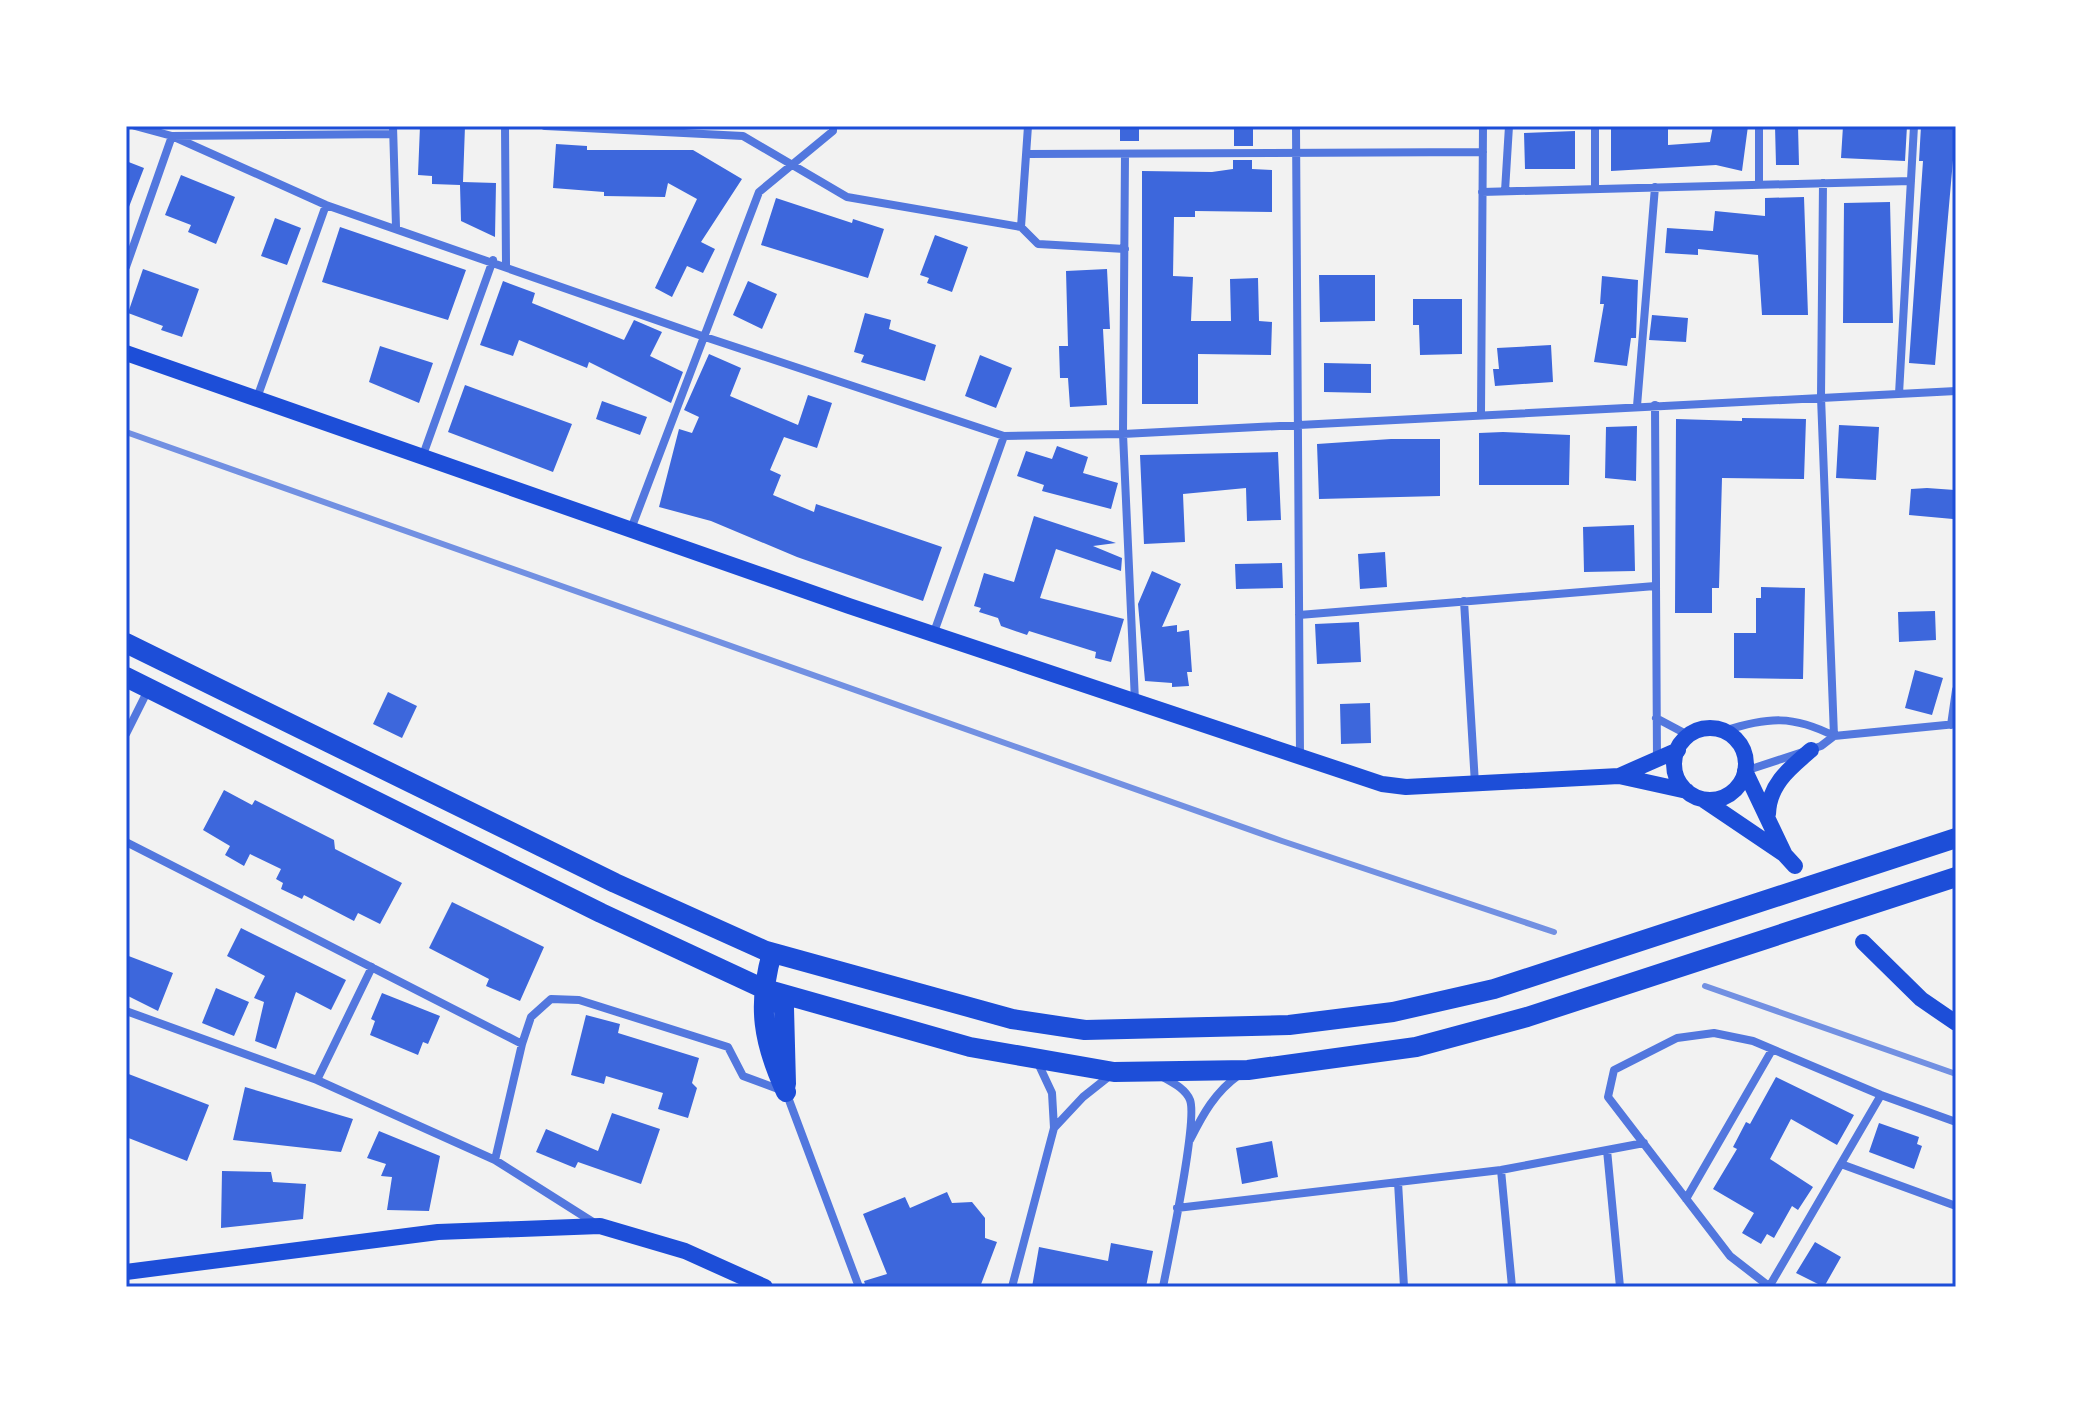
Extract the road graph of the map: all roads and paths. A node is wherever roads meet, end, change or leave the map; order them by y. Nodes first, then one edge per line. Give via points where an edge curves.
1 (135, 126) edge
2 (505, 126) edge
3 (545, 126) edge
4 (833, 126) edge
5 (1028, 126) edge
6 (1296, 126) edge
7 (1483, 126) edge
8 (1509, 126) edge
9 (1595, 126) edge
10 (1759, 126) edge
11 (1914, 126) edge
12 (393, 130) edge
13 (172, 136) junction
14 (1296, 152) junction
15 (1483, 152) junction
16 (1026, 154) junction
17 (1125, 154) junction
18 (794, 166) junction
19 (1911, 181) junction
20 (1823, 183) junction
21 (1759, 184) junction
22 (1655, 187) junction
23 (1595, 189) junction
24 (1505, 191) junction
25 (1482, 192) junction
26 (326, 205) junction
27 (396, 227) junction
28 (1021, 227) junction
29 (1125, 249) junction
30 (493, 260) junction
31 (506, 265) junction
32 (126, 267) edge
33 (702, 336) junction
34 (126, 353) edge
35 (1956, 391) edge
36 (1899, 394) junction
37 (1821, 397) junction
38 (257, 398) junction
39 (1655, 405) junction
40 (1637, 406) junction
41 (1481, 414) junction
42 (1297, 425) junction
43 (1123, 434) junction
44 (1004, 436) junction
45 (423, 455) junction
46 (631, 529) junction
47 (1655, 586) junction
48 (1464, 601) junction
49 (1299, 615) junction
50 (933, 635) junction
51 (126, 643) edge
52 (126, 677) edge
53 (149, 688) junction
54 (1956, 690) edge
55 (1135, 701) junction
56 (1656, 718) junction
57 (1953, 725) edge
58 (1724, 731) junction
59 (126, 734) edge
60 (1688, 735) junction
61 (1834, 736) junction
62 (1678, 750) junction
63 (1811, 750) junction
64 (1300, 758) junction
65 (1657, 761) junction
66 (1745, 771) junction
67 (1619, 776) junction
68 (1475, 784) junction
69 (1687, 791) junction
70 (1703, 799) junction
71 (1768, 815) junction
72 (1956, 838) edge
73 (126, 842) edge
74 (1956, 877) edge
75 (1863, 942) dead end
76 (772, 953) junction
77 (372, 967) junction
78 (762, 988) junction
79 (126, 1011) edge
80 (1956, 1023) edge
81 (522, 1044) junction
82 (1772, 1050) junction
83 (1037, 1061) junction
84 (1248, 1070) junction
85 (1114, 1072) junction
86 (1153, 1072) junction
87 (317, 1080) junction
88 (786, 1092) junction
89 (1881, 1095) junction
90 (1956, 1122) edge
91 (1054, 1128) junction
92 (1644, 1143) junction
93 (1188, 1144) junction
94 (1607, 1150) junction
95 (495, 1160) junction
96 (1841, 1164) junction
97 (1501, 1170) junction
98 (1398, 1182) junction
99 (1686, 1199) junction
100 (1956, 1206) edge
101 (1177, 1208) junction
102 (600, 1226) junction
103 (126, 1272) edge
104 (765, 1287) edge
105 (859, 1287) edge
106 (1012, 1287) edge
107 (1163, 1287) edge
108 (1404, 1287) edge
109 (1512, 1287) edge
110 (1620, 1287) edge
111 (1770, 1287) edge

1 - 13 street
2 - 31 street
3 - 18 street via 743,136
4 - 18 street
5 - 16 street
6 - 14 street
7 - 15 street
8 - 24 street
9 - 23 street
10 - 21 street
11 - 19 street
12 - 13 street
12 - 27 street
13 - 26 street
13 - 32 street
14 - 15 street
14 - 17 street
14 - 42 street
15 - 25 street
16 - 17 street
16 - 28 street
17 - 29 street
18 - 28 street via 847,197
18 - 33 street via 759,192
19 - 20 street
19 - 36 street
20 - 21 street
20 - 37 street
21 - 22 street
22 - 23 street
22 - 40 street
23 - 24 street
24 - 25 street
25 - 41 street
26 - 27 street
26 - 38 street
27 - 30 street
28 - 29 street via 1038,244
29 - 43 street
30 - 31 street
30 - 45 street
31 - 33 street
33 - 44 street
33 - 46 street
34 - 38 main road
35 - 36 street
36 - 37 street
37 - 39 street
37 - 61 street
38 - 45 main road
39 - 40 street
39 - 47 street
40 - 41 street
41 - 42 street
42 - 43 street
42 - 49 street
43 - 44 street
43 - 55 street
44 - 50 street
45 - 46 main road
46 - 50 main road
47 - 48 street
47 - 56 street
48 - 49 street
48 - 68 street
49 - 64 street
50 - 55 main road
51 - 76 highway via 615,883
52 - 53 highway
53 - 59 street
53 - 78 highway
54 - 57 street
55 - 64 main road
56 - 60 street
56 - 65 street
57 - 61 street
58 - 60 main road via 1700,729
58 - 61 street via 1776,719 1808,722
58 - 66 main road via 1742,748
60 - 62 main road
61 - 63 street
62 - 65 main road
62 - 69 main road via 1674,768
63 - 66 street
63 - 71 main road via 1776,784
64 - 68 main road via 1382,784
65 - 67 main road
66 - 70 main road via 1725,797
66 - 71 main road
67 - 68 main road
67 - 69 main road
69 - 70 main road
70 - 71 main road via 1790,860
72 - 76 highway via 1494,989 1393,1012 1289,1025 1085,1030 1012,1019
73 - 77 street
74 - 84 highway via 1527,1017 1416,1047
75 - 80 main road via 1921,999
76 - 78 highway
77 - 81 street
77 - 87 street
78 - 83 highway
78 - 88 highway via 784,1008
79 - 87 street
81 - 88 street via 531,1017 551,999 579,1000 728,1047 743,1076
81 - 95 street
82 - 89 street
82 - 92 street via 1714,1033 1677,1038 1614,1070 1608,1097
82 - 99 street
83 - 85 highway
83 - 91 street via 1052,1093
84 - 86 highway
84 - 93 street via 1226,1084 1204,1111
85 - 86 highway
85 - 91 street
86 - 93 street via 1181,1088 1190,1101
87 - 95 street
88 - 105 street
89 - 90 street
89 - 96 street
91 - 106 street
92 - 94 street
92 - 99 street
93 - 101 street
94 - 97 street
94 - 110 street
95 - 102 street
96 - 100 street
96 - 111 street
97 - 98 street
97 - 109 street
98 - 101 street
98 - 108 street
99 - 111 street via 1730,1256
101 - 107 street
102 - 103 main road via 438,1232
102 - 104 main road via 685,1251

